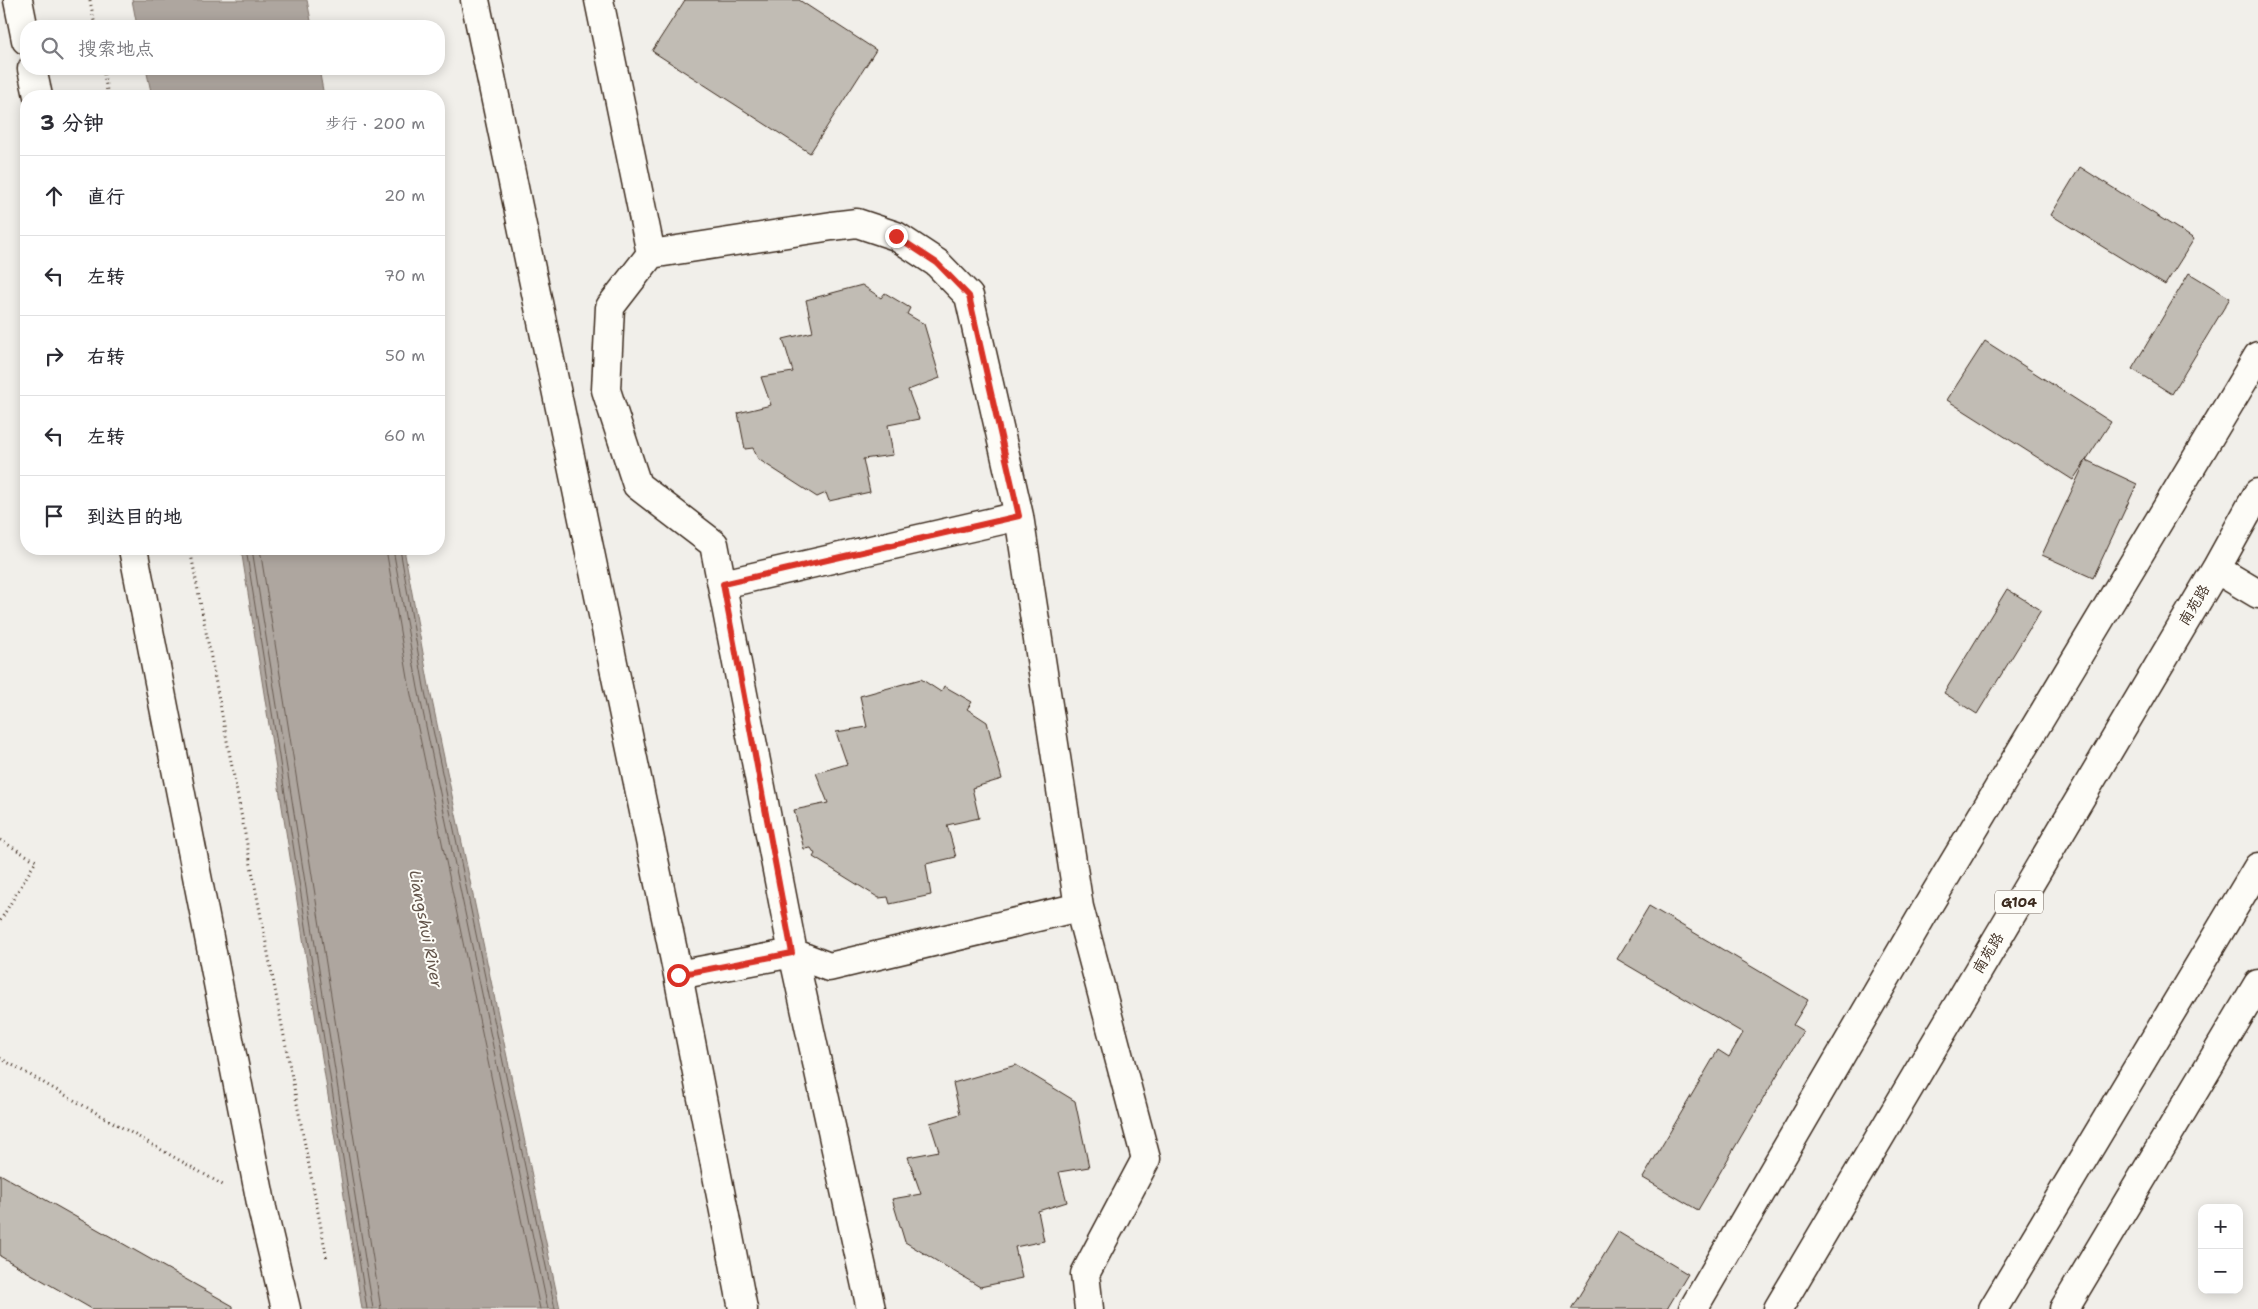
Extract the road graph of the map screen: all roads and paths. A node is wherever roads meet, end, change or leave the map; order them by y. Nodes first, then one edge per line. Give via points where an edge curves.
1 (18, 0) edge
2 (90, 0) edge
3 (475, 0) edge
4 (599, 0) edge
5 (22, 20) edge
6 (94, 20) edge
7 (33, 75) edge
8 (104, 75) edge
9 (37, 90) edge
10 (107, 90) edge
11 (651, 254) junction
12 (2258, 356) edge
13 (2258, 493) edge
14 (1019, 516) junction
15 (134, 555) edge
16 (191, 555) edge
17 (2216, 569) junction
18 (723, 584) junction
19 (2258, 594) edge
20 (0, 840) edge
21 (2258, 867) edge
22 (1079, 907) junction
23 (0, 921) edge
24 (792, 953) junction
25 (678, 975) junction
26 (2258, 984) edge
27 (0, 1058) edge
28 (262, 1208) junction
29 (327, 1259) dead end
30 (286, 1309) edge
31 (743, 1309) edge
32 (871, 1309) edge
33 (1089, 1309) edge
34 (1692, 1309) edge
35 (1778, 1309) edge
36 (1993, 1309) edge
37 (2064, 1309) edge

1 - 5 main road
2 - 6 path
3 - 25 main road
4 - 11 main road
7 - 9 main road
8 - 10 path
11 - 14 main road via 857,223 896,236 937,263 969,296
11 - 18 main road via 610,307 606,390 637,485 714,544
12 - 34 main road via 1926,909
13 - 17 main road, 南苑路 / G104
14 - 18 main road
14 - 22 main road
15 - 28 main road
16 - 29 path
17 - 19 main road
17 - 35 main road, 南苑路 / G104
18 - 24 main road
20 - 23 path via 36,861
21 - 36 main road
22 - 24 main road via 828,967
22 - 33 main road via 1146,1158 1085,1274
24 - 25 main road
24 - 32 main road
25 - 31 main road
26 - 37 main road
27 - 28 path
28 - 30 main road

